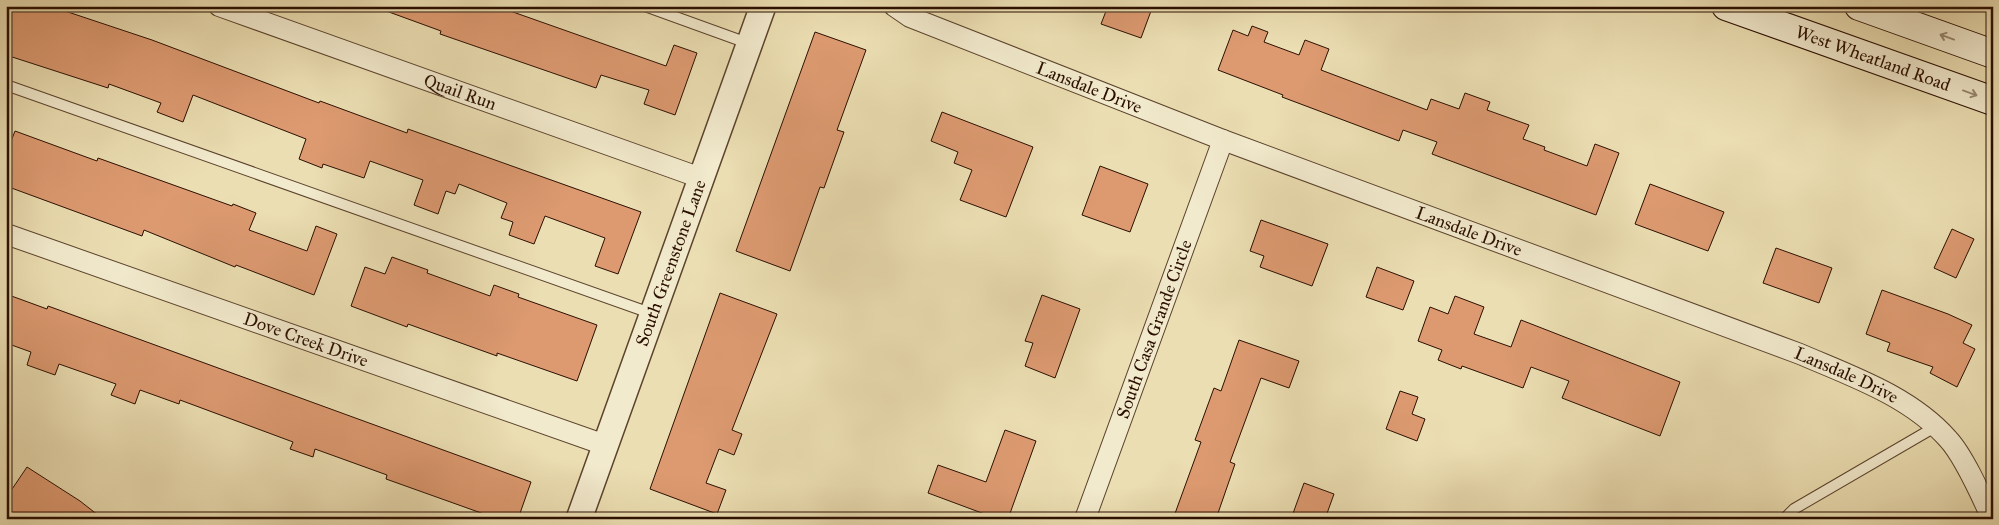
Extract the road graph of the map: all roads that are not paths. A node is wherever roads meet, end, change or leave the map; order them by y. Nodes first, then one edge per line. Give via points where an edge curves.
1 (219, 6) edge
2 (645, 6) edge
3 (763, 6) edge
4 (894, 6) edge
5 (1726, 6) edge
6 (1859, 6) edge
7 (750, 44) junction
8 (1993, 54) edge
9 (6, 85) edge
10 (1993, 101) edge
11 (1223, 140) junction
12 (701, 178) junction
13 (6, 234) edge
14 (653, 314) junction
15 (1935, 427) junction
16 (605, 445) junction
17 (579, 519) edge
18 (1086, 519) edge
19 (1784, 519) edge
20 (1992, 519) edge

1 - 12 street, Quail Run
2 - 7 lane
3 - 7 street, South Greenstone Lane
4 - 11 street, Lansdale Drive via 910,17
5 -> 10 main road, West Wheatland Road
8 -> 6 main road
7 - 12 street, South Greenstone Lane
9 - 14 lane
11 - 15 street, Lansdale Drive via 1800,354 1884,391
11 - 18 street, South Casa Grande Circle
12 - 14 street, South Greenstone Lane
13 - 16 street, Dove Creek Drive
14 - 16 street, South Greenstone Lane
15 - 19 lane via 1794,509
15 - 20 street, Lansdale Drive via 1949,439
16 - 17 street, South Greenstone Lane

